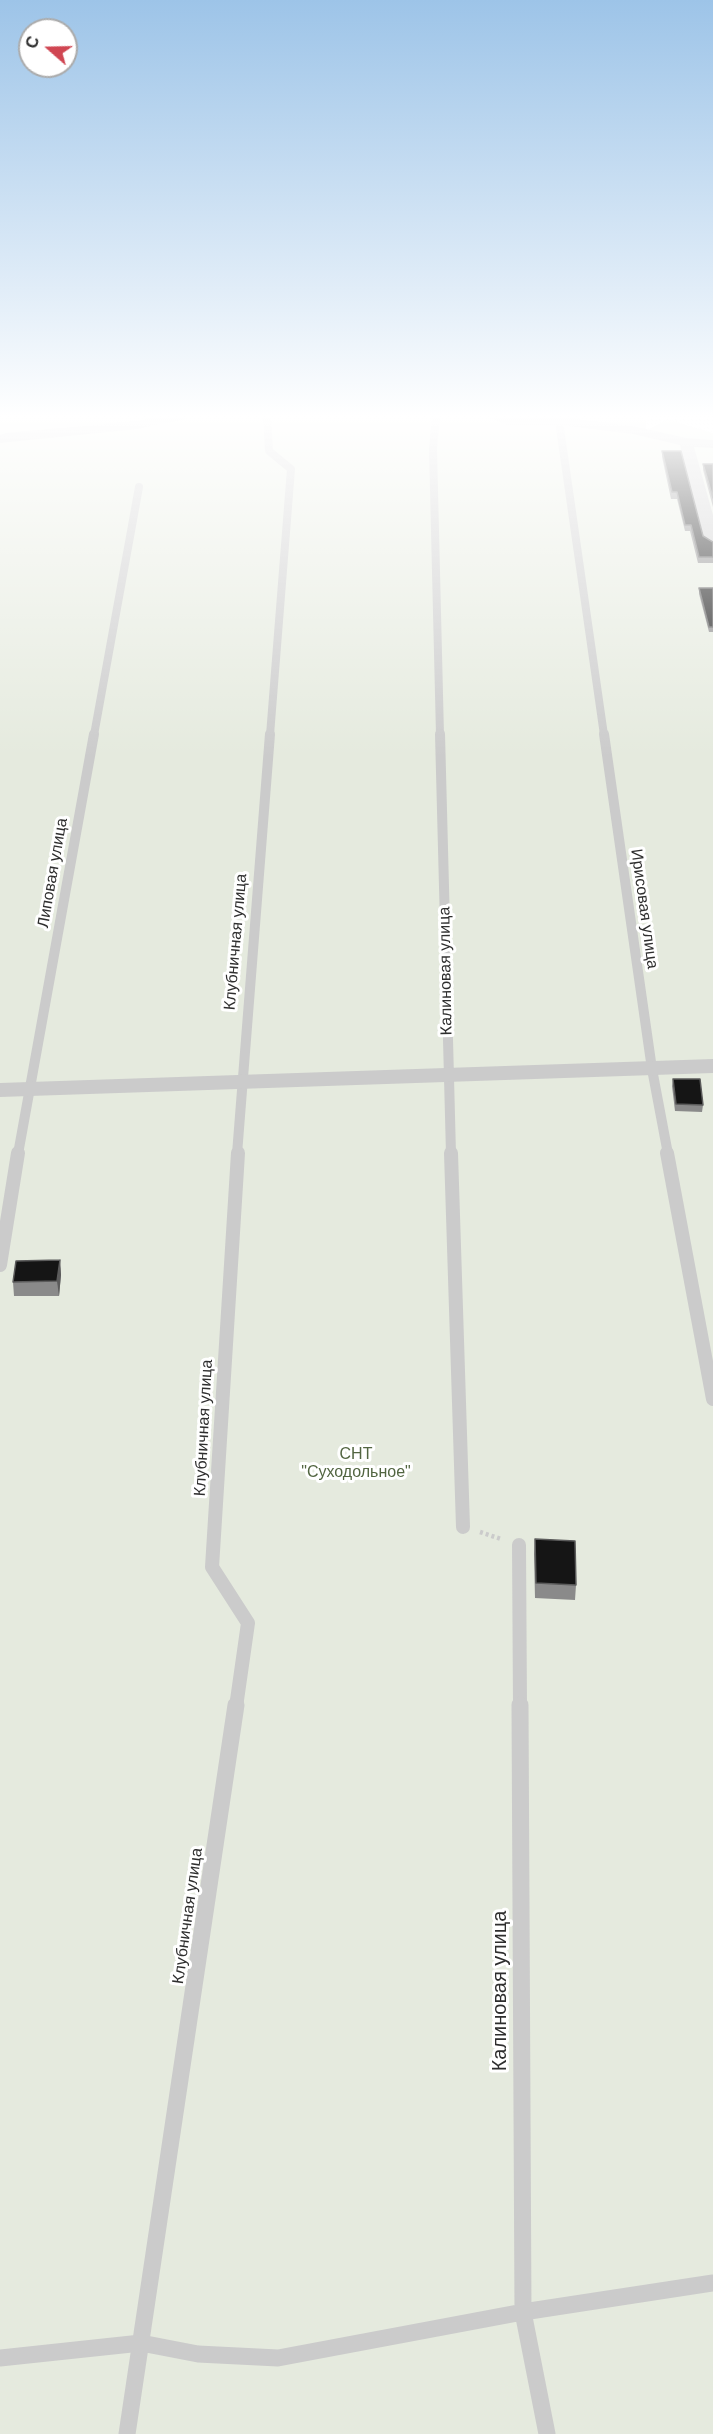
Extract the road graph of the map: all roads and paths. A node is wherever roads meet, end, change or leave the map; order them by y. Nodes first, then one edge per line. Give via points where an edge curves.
1 (131, 530) edge
2 (286, 530) edge
3 (435, 530) edge
4 (575, 530) edge
5 (713, 1066) edge
6 (652, 1069) junction
7 (448, 1076) junction
8 (242, 1081) junction
9 (29, 1088) junction
10 (0, 1090) edge
11 (0, 1265) edge
12 (713, 1399) edge
13 (463, 1527) joint
14 (519, 1545) joint
15 (713, 2283) edge
16 (523, 2312) junction
17 (141, 2343) junction
18 (0, 2358) edge
19 (127, 2434) edge
20 (547, 2434) edge

1 - 9 lane, Липовая улица
2 - 8 lane, Клубничная улица
3 - 7 lane, Калиновая улица
4 - 6 lane, Ирисовая улица
5 - 6 street
6 - 7 street
6 - 12 lane, Ирисовая улица
7 - 8 street
7 - 13 lane, Калиновая улица
8 - 9 street
8 - 17 lane, Клубничная улица via 212,1567 248,1623
9 - 10 street
9 - 11 lane, Липовая улица
13 - 14 path
14 - 16 lane, Калиновая улица
15 - 16 lane
16 - 17 lane via 278,2358 198,2354
16 - 20 lane, Калиновая улица
17 - 18 lane
17 - 19 lane, Клубничная улица

